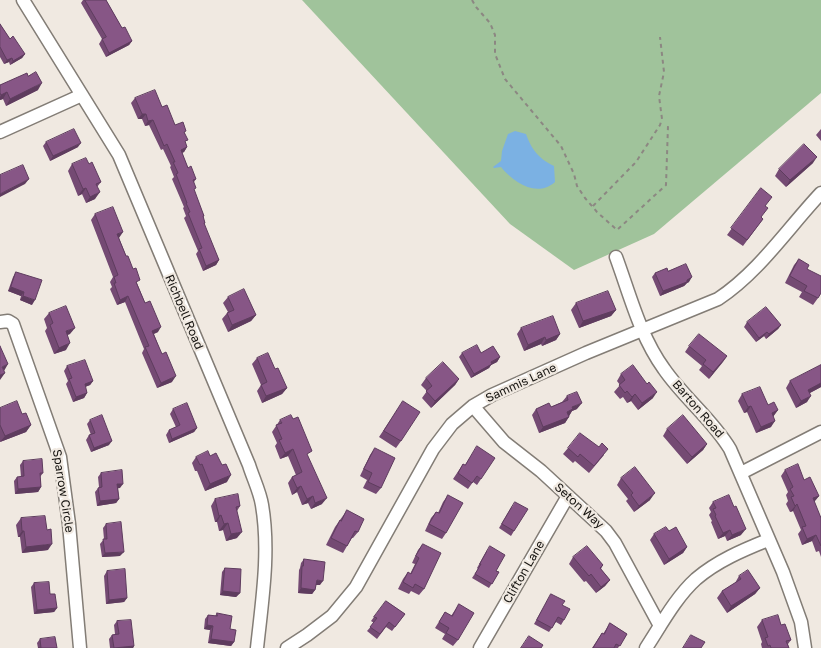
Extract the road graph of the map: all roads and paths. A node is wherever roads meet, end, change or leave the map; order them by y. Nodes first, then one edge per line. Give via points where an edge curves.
1 (23, 0) edge
2 (472, 0) edge
3 (660, 37) dead end
4 (82, 95) junction
5 (668, 126) dead end
6 (0, 132) edge
7 (821, 193) edge
8 (593, 206) junction
9 (616, 257) dead end
10 (0, 322) edge
11 (642, 330) junction
12 (474, 406) junction
13 (821, 432) edge
14 (741, 473) junction
15 (568, 496) junction
16 (768, 540) junction
17 (660, 626) junction
18 (80, 648) edge
19 (257, 648) edge
20 (287, 648) edge
21 (480, 648) edge
22 (646, 648) edge
23 (805, 648) edge

1 - 4 street, Richbell Road
2 - 8 path via 490,23 495,36 495,54 506,79 561,146 577,186
3 - 8 path via 664,72 659,96 660,125 636,162
4 - 6 street
4 - 19 street, Richbell Road via 119,155 262,503 264,588
5 - 8 path via 666,185 616,230
7 - 11 street, Sammis Lane via 735,288 718,299
9 - 11 street, Barton Road
10 - 18 street, Sparrow Circle via 13,324 60,457
11 - 12 street, Sammis Lane via 501,391
11 - 14 street, Barton Road via 664,370 722,436
12 - 15 street, Seton Way via 504,442
12 - 20 street, Sammis Lane via 452,424 433,449 356,588 332,616
13 - 14 street
14 - 16 street, Barton Road
15 - 17 street, Seton Way via 615,543
15 - 21 street, Clifton Lane
16 - 17 street via 746,548 696,580
16 - 23 street, Barton Road via 801,622
17 - 22 street

